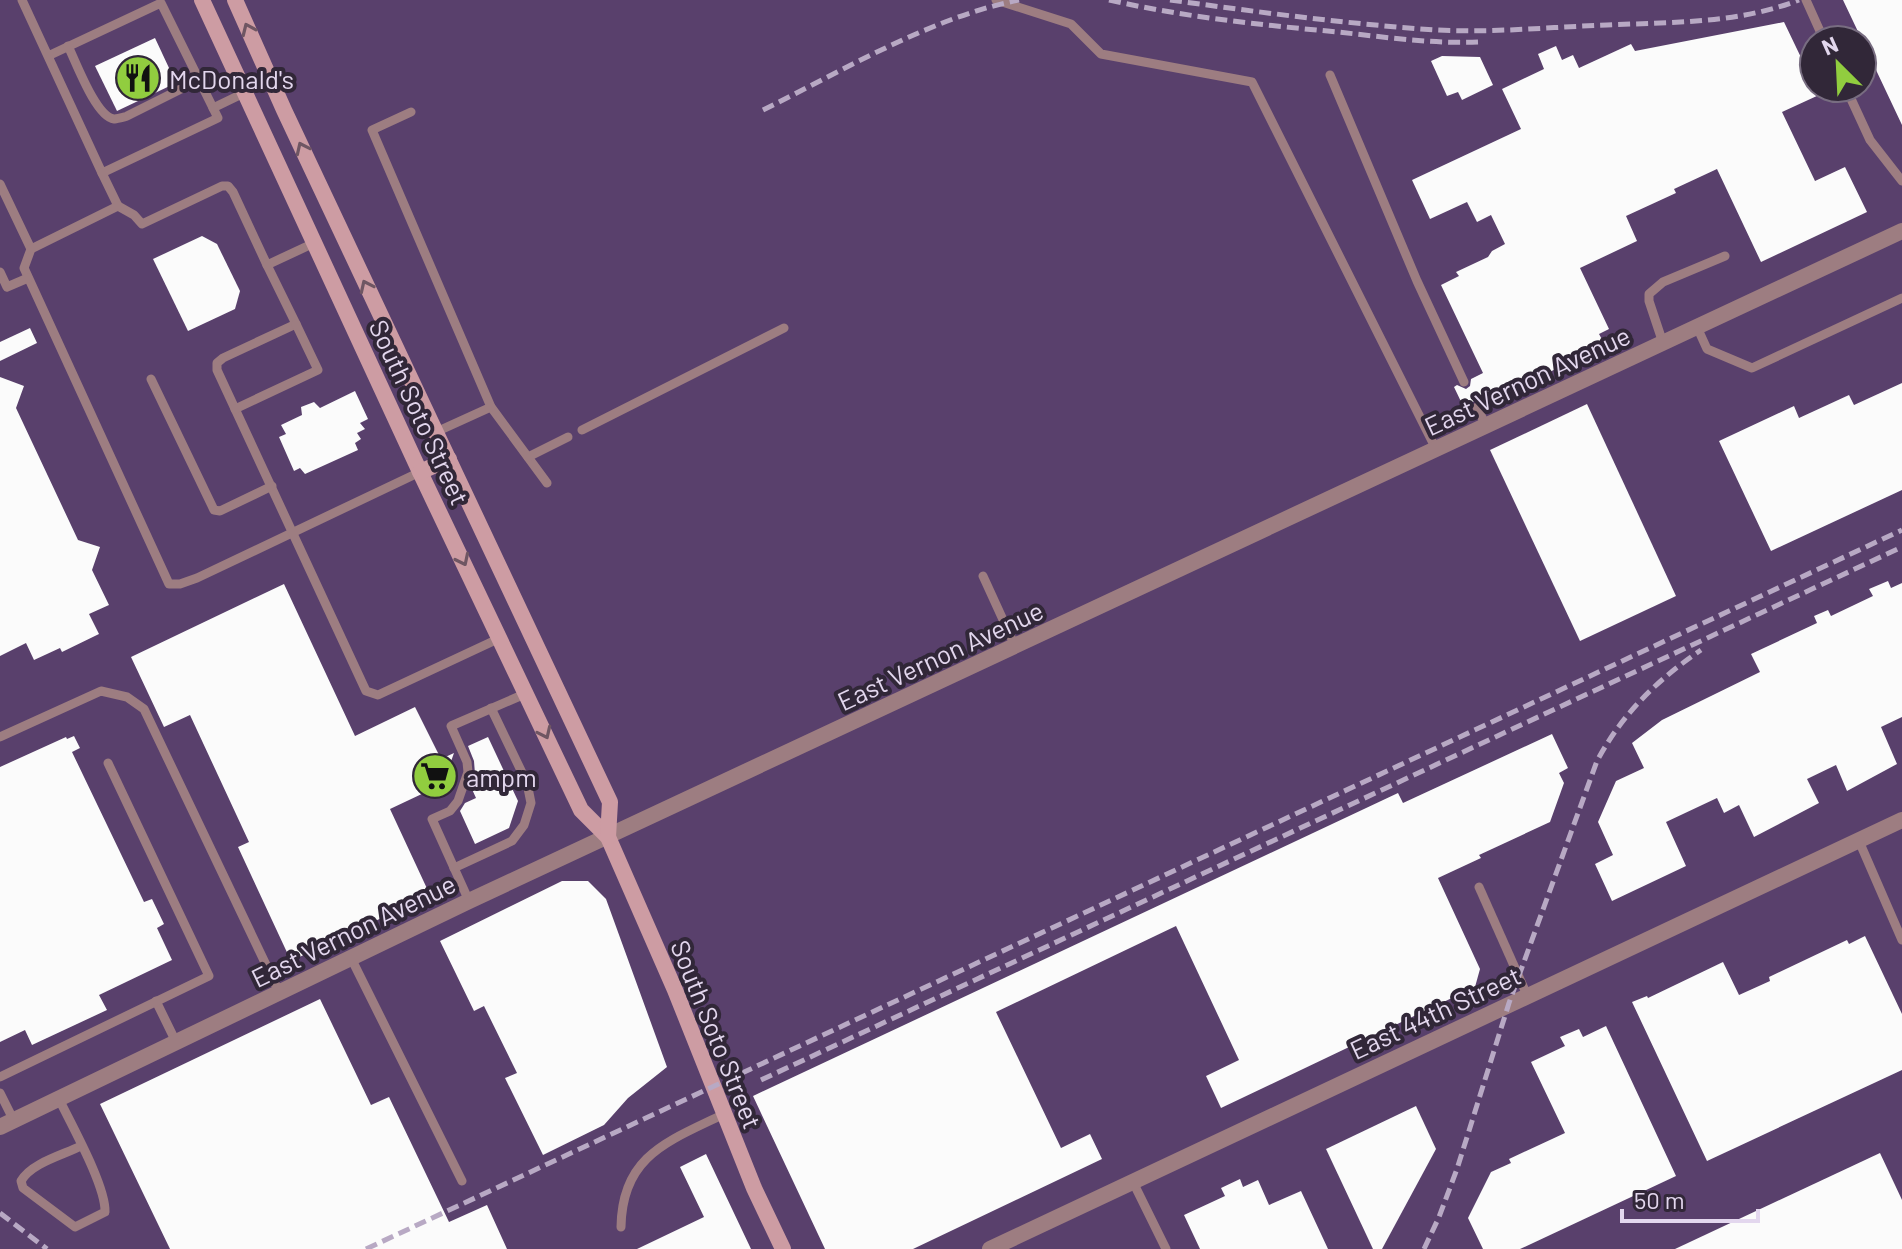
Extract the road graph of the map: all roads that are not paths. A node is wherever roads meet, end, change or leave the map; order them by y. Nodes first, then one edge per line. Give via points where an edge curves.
1 (22, 0) edge
2 (202, 0) edge
3 (235, 0) edge
4 (996, 0) edge
5 (1806, 0) edge
6 (1817, 24) edge
7 (68, 46) junction
8 (48, 56) junction
9 (1330, 75) dead end
10 (199, 80) junction
11 (244, 93) junction
12 (1853, 104) edge
13 (213, 108) junction
14 (411, 112) dead end
15 (102, 173) junction
16 (1902, 181) edge
17 (0, 184) edge
18 (118, 206) junction
19 (1902, 231) edge
20 (314, 243) junction
21 (31, 249) junction
22 (1725, 256) dead end
23 (267, 265) junction
24 (0, 272) edge
25 (28, 278) junction
26 (3, 289) edge
27 (1902, 298) edge
28 (296, 324) junction
29 (1697, 327) junction
30 (784, 328) dead end
31 (1663, 343) junction
32 (151, 379) dead end
33 (1464, 382) dead end
34 (491, 407) junction
35 (1477, 407) dead end
36 (235, 409) junction
37 (1486, 426) junction
38 (582, 430) dead end
39 (436, 432) junction
40 (568, 437) dead end
41 (1436, 449) junction
42 (528, 457) junction
43 (449, 459) junction
44 (420, 472) junction
45 (547, 483) dead end
46 (272, 486) junction
47 (294, 531) junction
48 (983, 576) dead end
49 (500, 638) junction
50 (1015, 646) junction
51 (527, 693) junction
52 (491, 708) junction
53 (0, 737) edge
54 (108, 763) dead end
55 (1902, 820) edge
56 (608, 837) junction
57 (1859, 841) junction
58 (454, 868) junction
59 (1479, 887) dead end
60 (469, 901) junction
61 (1902, 940) edge
62 (351, 958) junction
63 (279, 992) junction
64 (1527, 995) junction
65 (156, 1001) junction
66 (176, 1042) junction
67 (0, 1077) edge
68 (0, 1093) edge
69 (59, 1099) junction
70 (724, 1114) junction
71 (7, 1124) edge
72 (81, 1146) junction
73 (462, 1181) dead end
74 (1133, 1182) junction
75 (621, 1227) dead end
76 (783, 1249) edge
77 (990, 1249) edge
78 (1166, 1249) edge

1 - 8 lane
2 - 11 main road, South Soto Street
39 -> 3 main road, South Soto Street
4 - 41 lane via 1071,24 1101,54 1252,82
5 - 6 lane
7 - 8 lane
7 - 10 lane via 97,107 114,119
7 - 10 lane via 161,3
8 - 15 lane
9 - 33 lane
10 - 13 lane
11 - 13 lane
11 - 20 main road, South Soto Street
12 - 16 lane via 1870,140
13 - 15 lane via 218,118
14 - 34 lane via 372,130
15 - 18 lane
17 - 21 lane
18 - 21 lane
18 - 23 lane via 142,224 228,186
19 - 29 street, East Vernon Avenue
20 - 23 lane
20 - 44 main road, South Soto Street
21 - 25 lane via 24,268
22 - 31 lane via 1663,282 1649,294
23 - 28 lane
24 - 26 lane
25 - 26 lane
25 - 47 lane via 169,584 197,578
27 - 29 lane via 1752,368 1707,349
28 - 36 lane via 217,363
28 - 36 lane via 318,370
29 - 31 street, East Vernon Avenue
30 - 38 lane
31 - 37 street, East Vernon Avenue
32 - 46 lane via 214,510
34 - 39 lane
34 - 42 lane
35 - 37 lane
36 - 46 lane
37 - 41 street, East Vernon Avenue
39 - 43 main road, South Soto Street
40 - 42 lane
41 - 50 street, East Vernon Avenue
42 - 45 lane
43 - 44 main road
43 - 56 main road, South Soto Street via 610,802
44 - 47 lane
44 -> 49 main road, South Soto Street
46 - 47 lane
47 - 49 lane via 366,691 378,695
48 - 50 lane
49 - 51 main road, South Soto Street
50 - 56 street, East Vernon Avenue
51 - 52 lane
51 -> 56 main road, South Soto Street via 581,810
52 - 58 lane via 451,726 468,772 458,801 432,819
52 - 58 lane via 527,783 531,803 512,841
53 - 63 lane via 101,691 127,697 144,709
54 - 65 lane via 209,976
55 - 57 street, East 44th Street
56 - 60 street, East Vernon Avenue
56 - 70 main road, South Soto Street
57 - 61 lane
57 - 64 street, East 44th Street
58 - 60 lane
59 - 64 lane
60 - 62 street, East Vernon Avenue
62 - 63 street, East Vernon Avenue
62 - 73 lane
63 - 66 street, East Vernon Avenue
64 - 74 street, East 44th Street
65 - 66 lane
65 - 67 lane
66 - 69 street, East Vernon Avenue
68 - 71 lane
69 - 71 street, East Vernon Avenue
69 - 72 lane
70 - 75 lane via 663,1144 641,1162 621,1202
70 - 76 main road, South Soto Street
72 - 72 lane via 105,1200 105,1212 75,1227 23,1188 21,1181 25,1173
74 - 77 street, East 44th Street
74 - 78 lane

